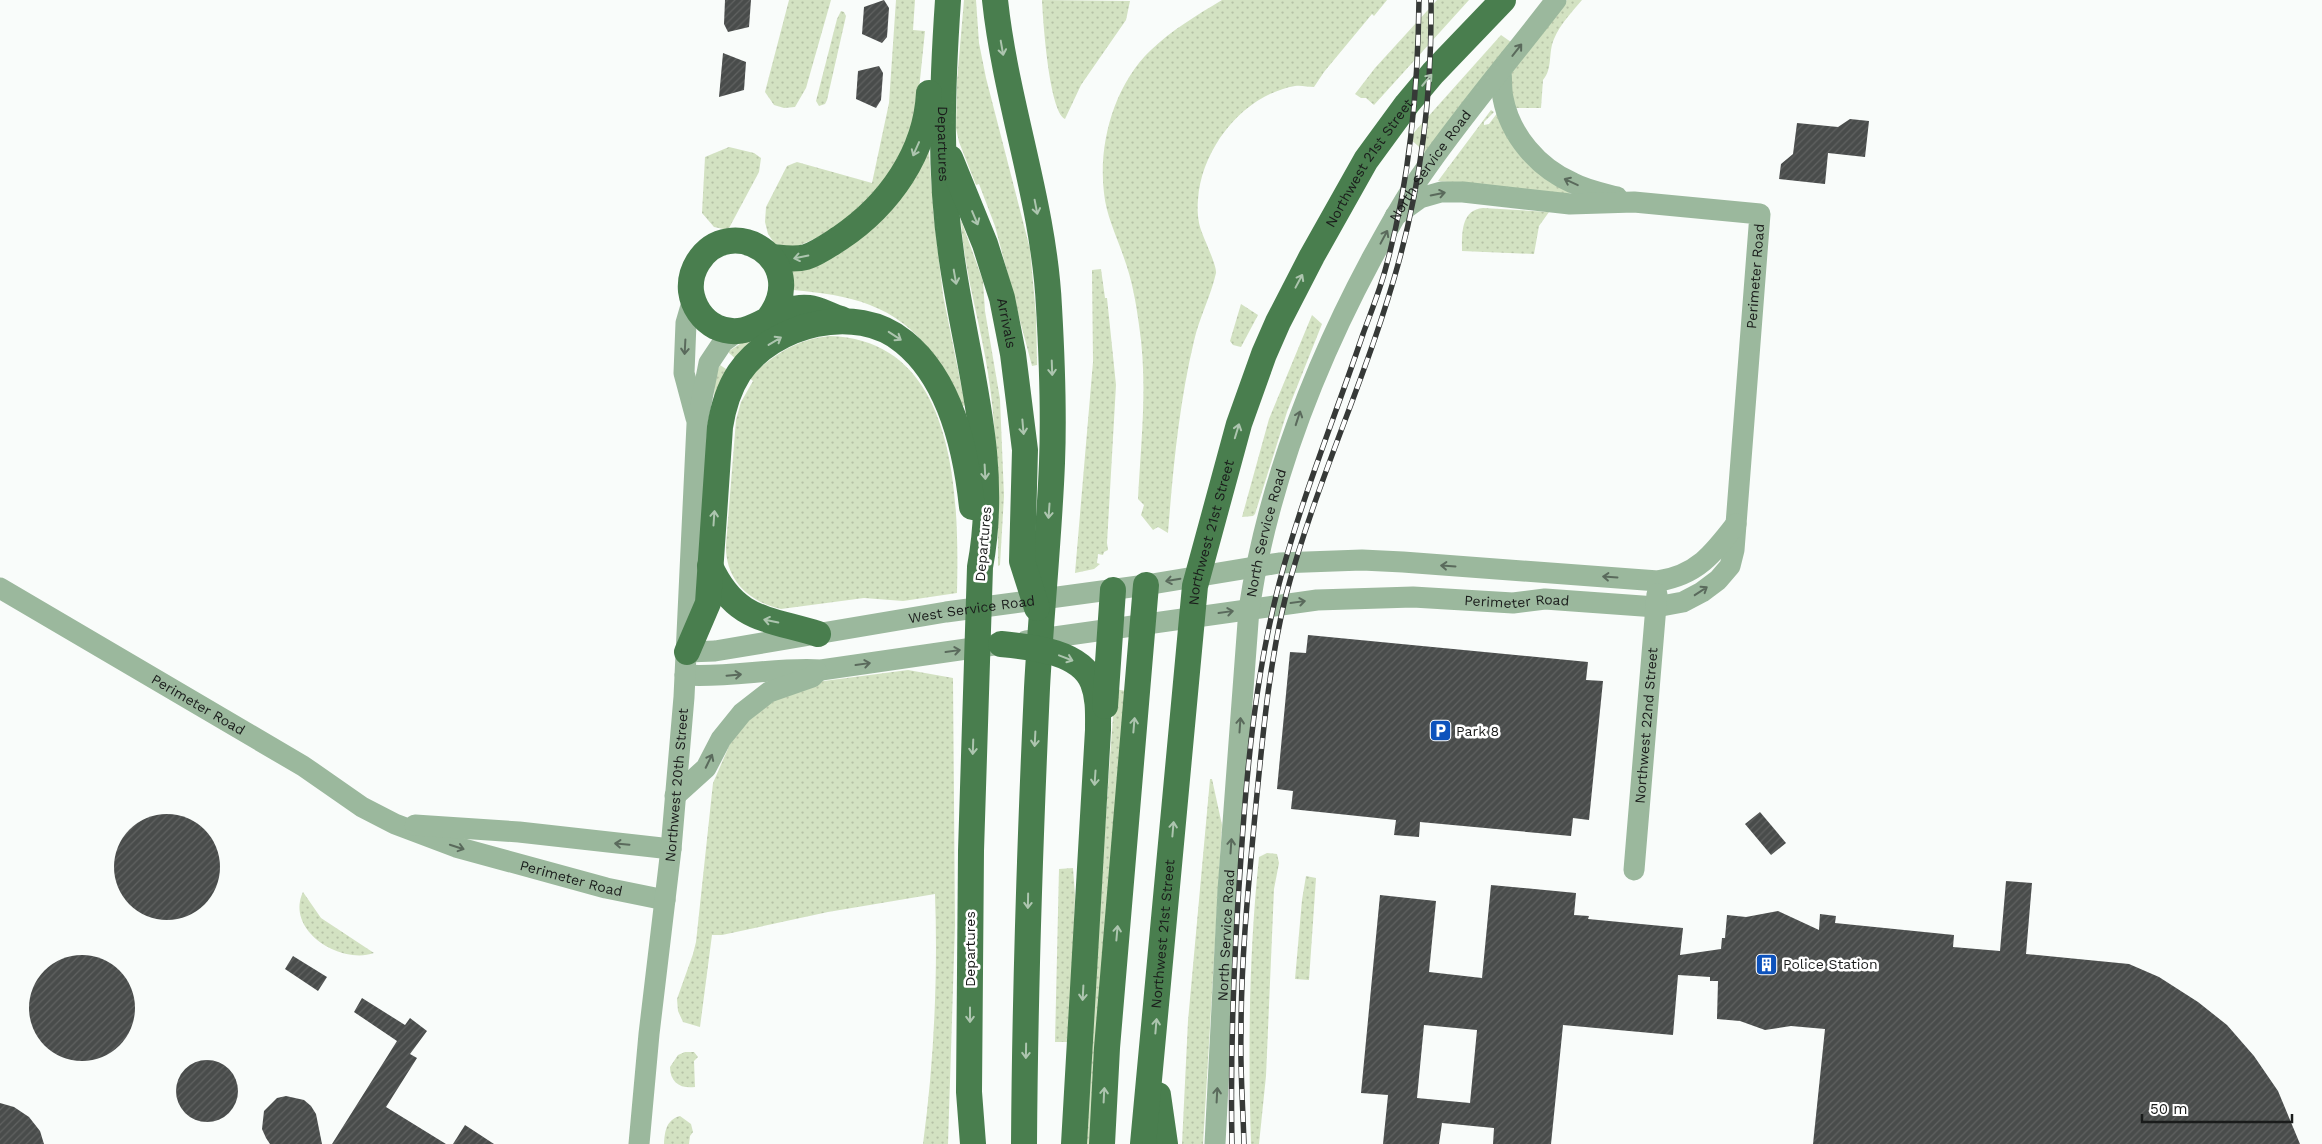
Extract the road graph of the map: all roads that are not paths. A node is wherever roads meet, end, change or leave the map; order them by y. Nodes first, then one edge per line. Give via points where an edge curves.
1 (948, 0) edge
2 (995, 0) edge
3 (1503, 0) edge
4 (1556, 0) edge
5 (1501, 71) junction
6 (1634, 202) junction
7 (1395, 216) junction
8 (772, 257) junction
9 (692, 299) junction
10 (769, 318) junction
11 (849, 322) junction
12 (737, 332) junction
13 (698, 424) junction
14 (1736, 524) junction
15 (1034, 559) junction
16 (710, 566) junction
17 (1256, 566) junction
18 (980, 567) junction
19 (1658, 581) junction
20 (1146, 585) junction
21 (0, 588) edge
22 (1113, 590) junction
23 (1656, 607) junction
24 (1249, 609) junction
25 (1143, 624) junction
26 (1111, 629) junction
27 (818, 634) junction
28 (1001, 644) junction
29 (686, 664) junction
30 (821, 670) junction
31 (1098, 730) junction
32 (676, 796) junction
33 (395, 824) junction
34 (671, 848) junction
35 (1634, 870) dead end
36 (665, 900) junction
37 (1152, 1062) junction
38 (969, 1092) junction
39 (639, 1144) edge
40 (964, 1144) edge
41 (973, 1144) edge
42 (1024, 1144) edge
43 (1074, 1144) edge
44 (1102, 1144) edge
45 (1144, 1144) edge
46 (1165, 1144) edge
47 (1215, 1144) edge

1 -> 18 main road, Departures via 942,141 948,229 983,444 986,534
2 -> 15 main road via 1004,63 1035,198 1046,268 1053,402 1052,464
37 -> 3 main road, Northwest 21st Street via 1196,586 1239,424 1264,354 1295,288 1366,160 1433,73
5 -> 4 street, North Service Road
6 -> 5 street, Perimeter Road via 1573,184 1534,157 1508,118 1502,96
5 - 7 street, North Service Road via 1426,168
7 -> 6 street, Perimeter Road via 1420,198 1441,192 1570,204
6 - 14 street, Perimeter Road via 1760,214
17 -> 7 street, North Service Road via 1300,412 1342,315
8 - 9 main road via 756,245 743,241 718,244 695,266
8 - 10 main road via 781,288 777,307
8 - 15 main road, Arrivals via 796,259 824,248 863,221 899,178 911,161 926,123 933,32 945,141 994,272 1018,383
9 - 12 main road via 705,319 720,328
9 -> 13 street, Northwest 20th Street via 686,323 684,374
10 - 11 main road via 809,308
10 - 12 main road via 748,330
16 -> 11 main road via 723,412 726,398 739,373 759,351 789,333 834,322
11 -> 18 main road via 891,332 917,354 938,385 961,446
12 - 13 street, Northwest 20th Street via 723,342 709,363
13 - 29 street, Northwest 20th Street
14 - 19 street, Perimeter Road via 1708,558 1688,573
23 -> 14 street, Perimeter Road via 1683,602 1718,580 1730,566
15 -> 42 main road, Arrivals via 1041,621 1031,803
27 -> 16 main road via 745,611 722,589
16 - 29 main road via 708,603
19 -> 17 street, Perimeter Road via 1362,560
17 -> 20 street, West Service Road
17 - 24 street, North Service Road
18 -> 38 main road, Departures via 971,859
19 - 23 street, Northwest 22nd Street
20 - 22 street, West Service Road
20 - 25 main road
21 - 33 street, Perimeter Road via 303,766 362,807
22 - 26 main road
22 - 27 street, West Service Road via 946,612
24 -> 23 street, Perimeter Road via 1316,600 1393,596
23 - 35 street, Northwest 22nd Street
25 -> 24 street
47 -> 24 street, North Service Road via 1228,890
25 - 26 street
44 -> 25 main road via 1107,1048
26 - 28 street
26 - 31 main road via 1106,705
27 - 29 street, West Service Road via 715,651
30 -> 28 street
28 -> 31 main road via 1058,655 1085,668 1096,692
29 -> 30 street via 731,676 793,668
29 - 32 street, Northwest 20th Street
32 -> 30 street via 706,768 721,739 742,713 769,692 812,677
31 -> 43 main road
32 - 34 street, Northwest 20th Street
34 -> 33 street, Perimeter Road via 460,827
33 -> 36 street, Perimeter Road via 456,847 606,888
34 - 36 street, Northwest 20th Street
36 - 39 street, Northwest 20th Street
37 - 45 main road, Northwest 21st Street
37 - 46 main road
38 - 40 main road
38 - 41 main road

